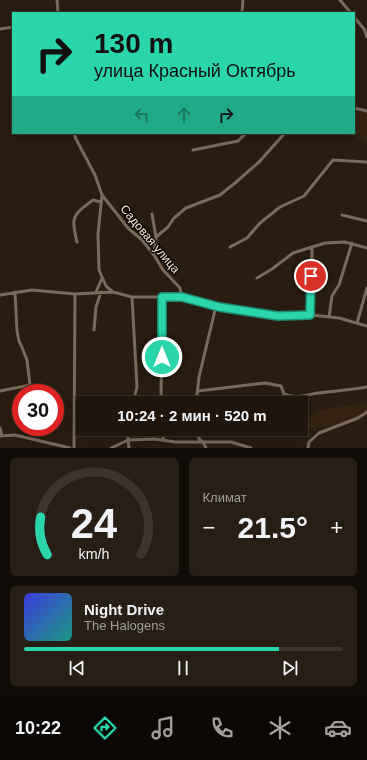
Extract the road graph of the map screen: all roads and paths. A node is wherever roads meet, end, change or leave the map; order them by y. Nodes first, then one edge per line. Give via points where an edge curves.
1 (57, 0) edge
2 (243, 0) edge
3 (340, 0) edge
4 (58, 12) edge
5 (242, 12) edge
6 (350, 12) edge
7 (355, 18) edge
8 (12, 27) edge
9 (0, 29) edge
10 (367, 37) edge
11 (355, 108) edge
12 (367, 110) edge
13 (74, 134) edge
14 (245, 134) edge
15 (284, 134) edge
16 (193, 150) dead end
17 (367, 162) edge
18 (102, 195) junction
19 (101, 202) junction
20 (152, 214) dead end
21 (342, 215) dead end
22 (367, 221) edge
23 (156, 238) junction
24 (77, 242) dead end
25 (352, 243) junction
26 (230, 247) dead end
27 (312, 248) junction
28 (367, 248) edge
29 (154, 254) junction
30 (102, 278) junction
31 (257, 278) dead end
32 (367, 288) edge
33 (15, 292) junction
34 (96, 292) junction
35 (101, 292) junction
36 (113, 292) junction
37 (75, 294) junction
38 (0, 295) edge
39 (132, 297) junction
40 (162, 297) junction
41 (182, 297) junction
42 (216, 306) junction
43 (310, 315) junction
44 (329, 317) junction
45 (357, 323) junction
46 (367, 326) edge
47 (94, 330) dead end
48 (367, 387) edge
49 (0, 391) edge
50 (198, 391) junction
51 (134, 396) edge
52 (162, 396) edge
53 (197, 396) edge
54 (367, 412) edge
55 (0, 428) edge
56 (1, 436) edge
57 (128, 436) edge
58 (163, 436) edge
59 (199, 436) edge
60 (128, 440) junction
61 (163, 440) junction
62 (203, 442) junction
63 (70, 448) edge
64 (74, 448) edge
65 (111, 448) edge
66 (129, 448) edge
67 (206, 448) edge
68 (251, 448) edge
69 (308, 448) edge

1 - 4 street
2 - 5 street
3 - 6 street
7 - 10 street
8 - 9 street
11 - 12 street
13 - 18 street, Садовая улица
14 - 16 street via 238,140
15 - 23 street via 259,162 235,183 220,195 186,208
17 - 26 street via 333,160 304,196 280,207 260,223 247,238
18 - 19 street, Садовая улица
18 - 29 street, Садовая улица via 124,224
19 - 24 street via 93,200 76,212 73,222
19 - 30 street, Садовая улица via 98,234 99,270
20 - 23 street
21 - 22 street
23 - 29 street
25 - 27 street via 325,243
25 - 28 street
25 - 44 street via 339,284 332,296
27 - 31 street via 293,253
27 - 43 street
29 - 41 street, Садовая улица via 163,270 180,288
30 - 34 street
30 - 36 street, Садовая улица
32 - 45 street
33 - 37 street via 32,290
33 - 38 street
33 - 49 street via 16,331 27,360 30,385
34 - 35 street
34 - 37 street
35 - 36 street
35 - 47 street via 96,307
36 - 39 street
37 - 64 street
39 - 40 street
39 - 51 street via 137,372
40 - 41 street
40 - 52 street
41 - 42 street
42 - 43 street via 278,316
42 - 50 street
43 - 44 street
44 - 45 street
45 - 46 street
48 - 50 street via 304,397 290,397 284,394 281,386 265,383
50 - 53 street
54 - 69 street via 320,433 308,442
55 - 56 street
56 - 63 street via 15,435
57 - 60 street
58 - 61 street
59 - 62 street
60 - 61 street
60 - 65 street
60 - 66 street
61 - 62 street
62 - 67 street
62 - 68 street via 230,442

